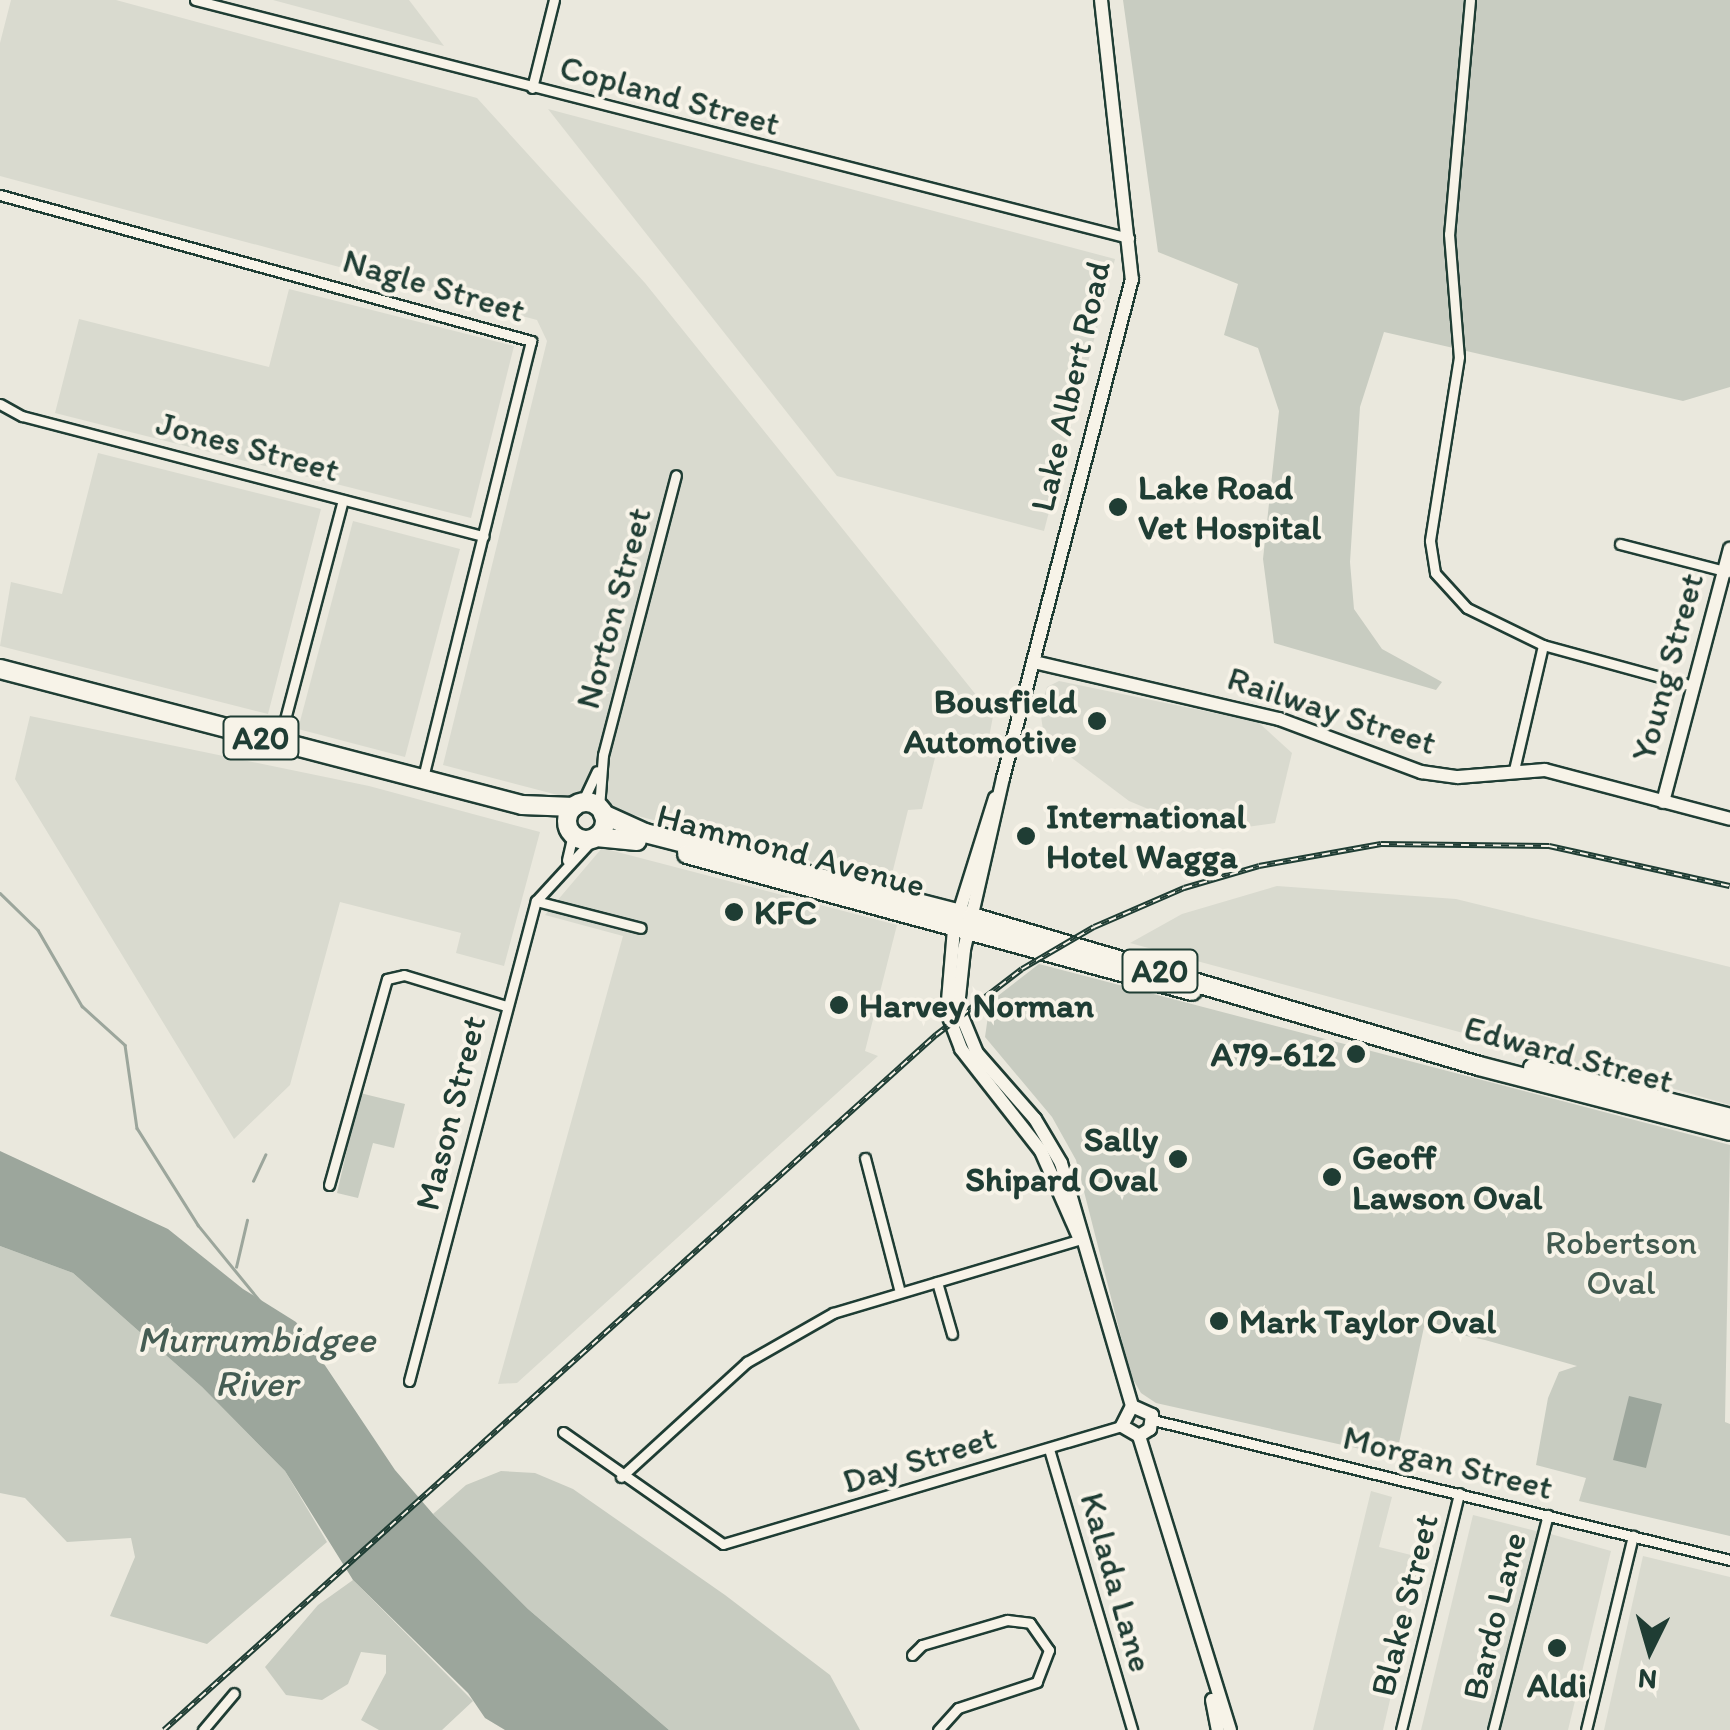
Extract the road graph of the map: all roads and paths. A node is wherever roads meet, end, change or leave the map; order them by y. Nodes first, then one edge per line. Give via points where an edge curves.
1 (195, 0) edge
2 (554, 0) edge
3 (1101, 0) edge
4 (1470, 0) edge
5 (532, 88) junction
6 (0, 195) edge
7 (1131, 238) junction
8 (0, 404) edge
9 (676, 475) dead end
10 (343, 500) junction
11 (484, 536) junction
12 (1620, 544) dead end
13 (1730, 548) edge
14 (1727, 572) edge
15 (1543, 645) junction
16 (1034, 662) junction
17 (0, 669) edge
18 (1693, 686) junction
19 (279, 742) junction
20 (603, 754) junction
21 (1514, 770) junction
22 (422, 780) junction
23 (1662, 802) junction
24 (522, 805) junction
25 (590, 808) junction
26 (1730, 819) edge
27 (571, 830) junction
28 (594, 838) junction
29 (563, 867) junction
30 (536, 901) junction
31 (963, 923) junction
32 (640, 928) dead end
33 (506, 1006) junction
34 (1391, 1037) junction
35 (1730, 1118) edge
36 (1730, 1131) edge
37 (865, 1158) dead end
38 (329, 1185) dead end
39 (1081, 1238) junction
40 (937, 1282) junction
41 (900, 1292) junction
42 (952, 1334) dead end
43 (409, 1381) dead end
44 (1132, 1406) junction
45 (1152, 1420) junction
46 (1122, 1426) junction
47 (562, 1432) dead end
48 (1140, 1436) junction
49 (1050, 1449) junction
50 (621, 1477) junction
51 (1459, 1493) junction
52 (1548, 1515) junction
53 (1633, 1536) junction
54 (1730, 1560) edge
55 (1204, 1653) junction
56 (912, 1655) dead end
57 (234, 1693) dead end
58 (203, 1730) edge
59 (938, 1730) edge
60 (1132, 1730) edge
61 (1218, 1730) edge
62 (1230, 1730) edge
63 (1401, 1730) edge
64 (1493, 1730) edge
65 (1586, 1730) edge

1 - 5 street, Copland Street
2 - 5 street
3 - 7 street, Lake Albert Road
4 - 15 street via 1449,234 1457,369 1430,542 1435,573 1467,608
5 - 7 street, Copland Street
6 - 11 street, Nagle Street via 528,336 532,350
7 - 16 street, Lake Albert Road via 1130,293
8 - 10 street, Jones Street via 22,416
9 - 20 street, Norton Street
10 - 11 street, Jones Street
10 - 19 street
11 - 22 street, Nagle Street
12 - 14 street
13 - 14 street, Young Street
14 - 18 street, Young Street
15 - 18 street
15 - 21 street
16 - 21 street, Railway Street via 1279,719 1421,772 1458,777
16 - 31 street, Lake Albert Road
17 - 19 highway, Hammond Avenue / A20
18 - 23 street, Young Street
19 - 22 highway, Hammond Avenue / A20
20 - 25 street, Norton Street
20 - 25 street, Norton Street
21 - 23 street, Railway Street via 1545,770
22 - 24 highway, Hammond Avenue / A20
23 - 26 street, Railway Street
24 - 25 highway, Hammond Avenue / A20
24 - 27 highway, Hammond Avenue / A20
25 - 27 highway
25 - 28 highway
25 - 31 highway, Hammond Avenue / A20 via 645,833
27 - 28 highway, A20
27 - 29 street, Mason Street
28 - 29 street, Mason Street
28 - 31 highway, Hammond Avenue / A20 via 670,849
29 - 30 street, Mason Street
30 - 32 street
30 - 33 street, Mason Street
31 - 34 highway, Edward Street / A20
31 - 39 street, Lake Albert Road via 958,992 966,1033 1035,1119
33 - 38 street via 404,975 383,983
33 - 43 street, Mason Street
34 - 35 highway, Edward Street / A20
34 - 36 highway, Edward Street / A20
37 - 41 street
39 - 40 street
39 - 44 street, Lake Albert Road
40 - 41 street
40 - 42 street
41 - 50 street via 833,1313 756,1356
44 - 45 street via 1146,1408
44 - 46 street
45 - 48 street
45 - 51 street, Morgan Street
46 - 48 street
46 - 49 street, Day Street
47 - 50 street
48 - 55 street
49 - 50 street, Day Street via 731,1543 707,1538
49 - 60 street, Kalada Lane
51 - 52 street, Morgan Street
51 - 63 street, Blake Street
52 - 53 street, Morgan Street
52 - 64 street, Bardo Lane
53 - 54 street, Morgan Street
53 - 65 street
55 - 61 street
55 - 62 street
56 - 59 street via 922,1645 1007,1620 1030,1623 1049,1650 1037,1682 958,1708
57 - 58 street

